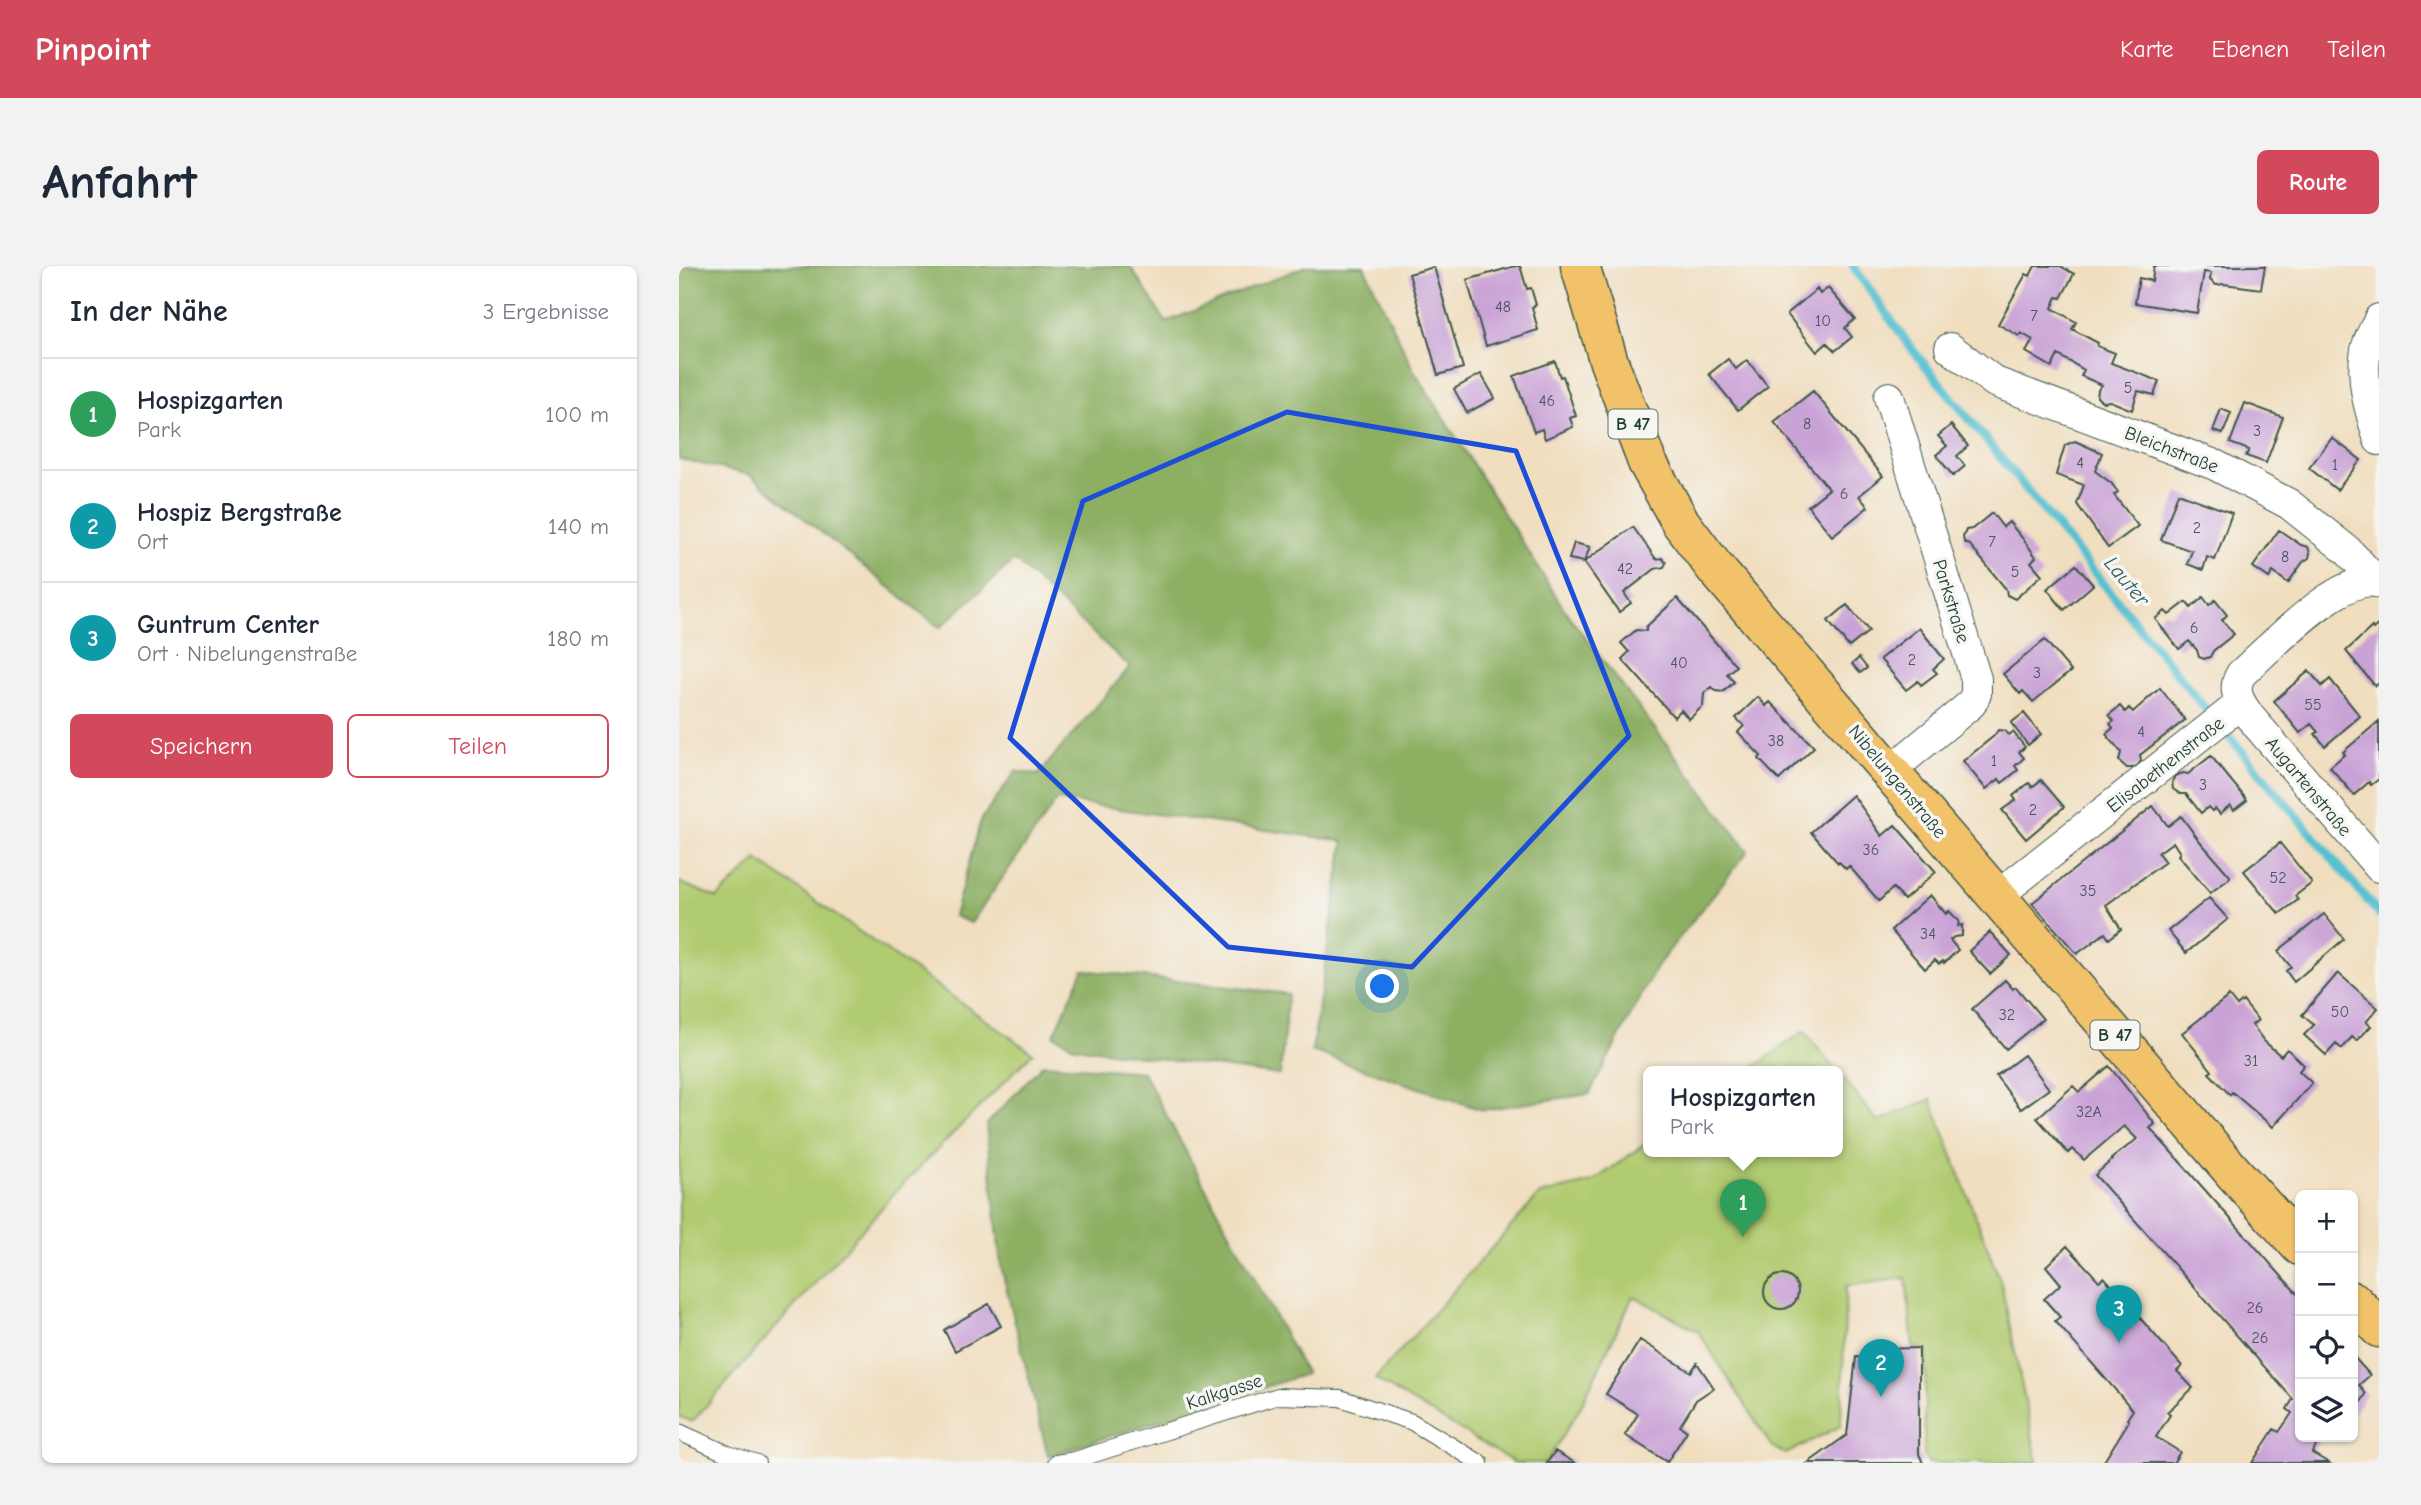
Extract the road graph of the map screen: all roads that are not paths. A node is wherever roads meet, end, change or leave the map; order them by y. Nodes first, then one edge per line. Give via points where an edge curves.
1 (1580, 266) edge
2 (2379, 318) edge
3 (1950, 348) dead end
4 (1889, 397) dead end
5 (2379, 440) edge
6 (2377, 582) edge
7 (2236, 708) junction
8 (1890, 771) junction
9 (2379, 867) edge
10 (1996, 897) junction
11 (2295, 1240) edge
12 (2358, 1306) edge
13 (2379, 1328) edge
14 (679, 1432) edge
15 (757, 1463) edge
16 (1056, 1463) edge
17 (1480, 1463) edge

1 - 8 main road, Nibelungenstraße / B 47 via 1609,362 1647,462 1681,523
2 - 5 street via 2366,348 2364,368
3 - 6 street, Bleichstraße via 1995,382 2215,465 2289,504
4 - 8 street, Parkstraße via 1976,679 1976,694 1963,712
6 - 7 street, Elisabethenstraße via 2350,585 2328,599 2241,674
7 - 9 street, Augartenstraße
7 - 10 street, Elisabethenstraße
8 - 10 main road, Nibelungenstraße / B 47
10 - 11 main road, Nibelungenstraße / B 47
12 - 13 main road
14 - 15 lane
16 - 17 lane, Kalkgasse via 1278,1396 1340,1398 1412,1422

